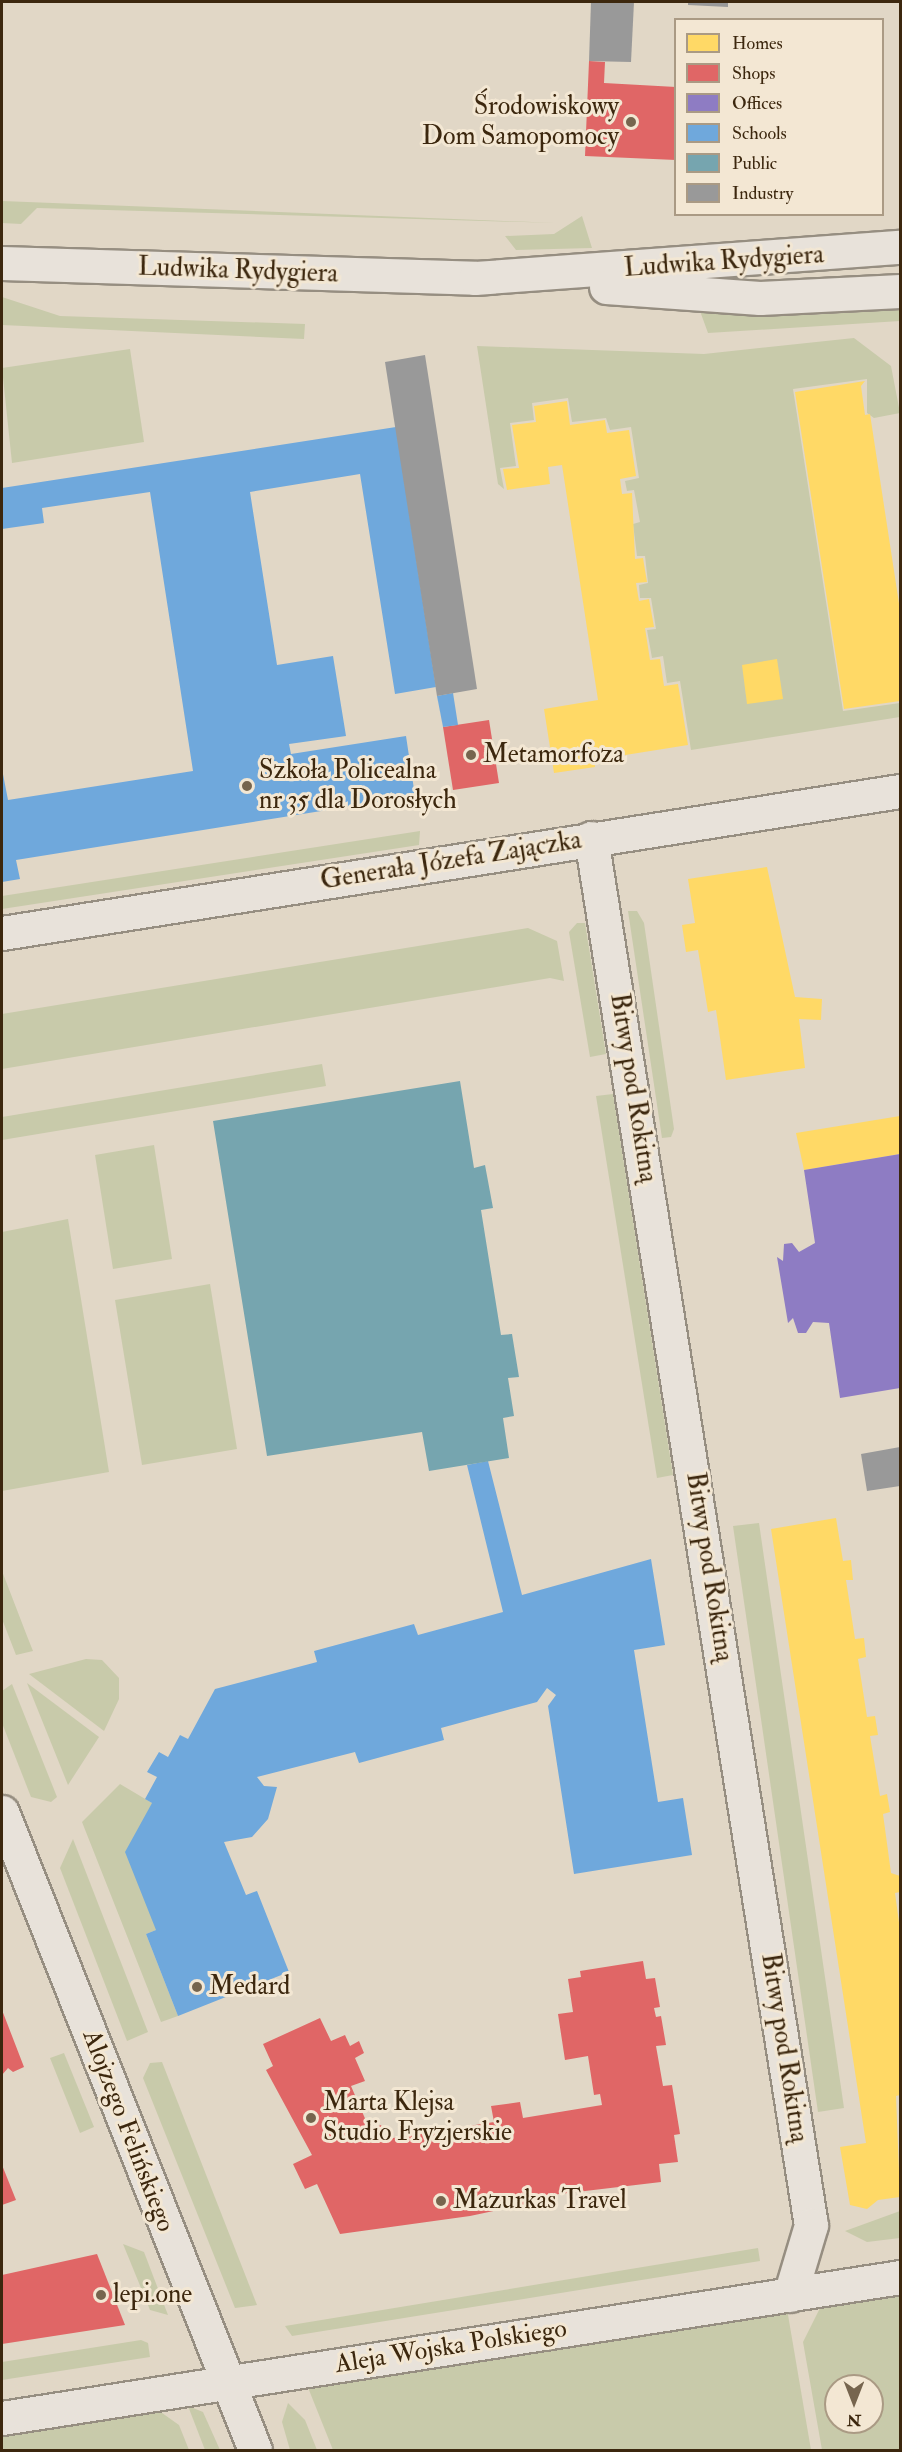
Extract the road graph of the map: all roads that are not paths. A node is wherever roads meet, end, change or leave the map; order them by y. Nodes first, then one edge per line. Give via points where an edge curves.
1 (898, 248) edge
2 (2, 263) edge
3 (475, 278) junction
4 (900, 291) edge
5 (900, 790) edge
6 (591, 838) junction
7 (2, 933) edge
8 (2, 1812) edge
9 (900, 2277) edge
10 (790, 2295) junction
11 (227, 2382) junction
12 (2, 2418) edge
13 (255, 2451) edge

1 - 3 street, Ludwika Rydygiera
1 - 4 street
2 - 3 street, Ludwika Rydygiera
3 - 4 street, Ludwika Rydygiera via 760,298
5 - 6 street, Generała Józefa Zajączka
6 - 7 street, Generała Józefa Zajączka
6 - 10 street, Bitwy pod Rokitną via 811,2225
8 - 11 street, Alojzego Felińskiego
9 - 10 street, Aleja Wojska Polskiego
10 - 11 street, Aleja Wojska Polskiego
11 - 12 street, Aleja Wojska Polskiego
11 - 13 street, Alojzego Felińskiego

